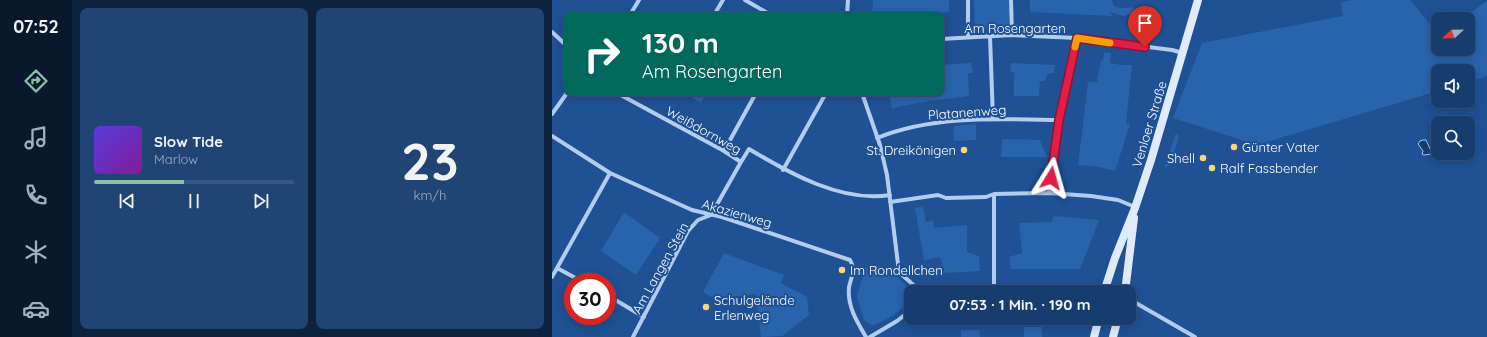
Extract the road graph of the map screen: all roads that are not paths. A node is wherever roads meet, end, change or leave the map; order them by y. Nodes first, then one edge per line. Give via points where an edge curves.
1 (639, 0) edge
2 (723, 0) edge
3 (745, 0) edge
4 (848, 0) edge
5 (968, 0) edge
6 (1011, 0) edge
7 (1198, 0) edge
8 (632, 12) edge
9 (716, 12) edge
10 (766, 12) edge
11 (847, 12) edge
12 (552, 32) edge
13 (1012, 35) junction
14 (990, 36) junction
15 (968, 37) junction
16 (1077, 38) junction
17 (944, 39) edge
18 (564, 43) edge
19 (1183, 53) junction
20 (565, 96) edge
21 (623, 96) edge
22 (754, 96) edge
23 (824, 96) edge
24 (863, 96) edge
25 (552, 114) edge
26 (993, 119) junction
27 (1059, 120) junction
28 (552, 136) edge
29 (877, 138) junction
30 (724, 151) junction
31 (741, 162) junction
32 (783, 170) junction
33 (610, 173) junction
34 (1049, 193) junction
35 (994, 194) junction
36 (890, 195) junction
37 (890, 202) junction
38 (1135, 208) junction
39 (711, 215) junction
40 (557, 268) junction
41 (566, 273) edge
42 (552, 277) edge
43 (913, 285) edge
44 (994, 285) edge
45 (1106, 285) edge
46 (1125, 285) edge
47 (616, 300) edge
48 (1136, 303) edge
49 (904, 316) edge
50 (644, 317) junction
51 (1097, 325) edge
52 (1116, 325) edge
53 (879, 332) junction
54 (633, 337) edge
55 (866, 337) edge
56 (870, 337) edge
57 (881, 337) edge
58 (1094, 337) edge
59 (1113, 337) edge
60 (1195, 337) edge

1 - 8 street
2 - 9 street
3 - 10 street
4 - 11 street
5 - 15 street
6 - 13 street
7 - 19 main road, Venloer Straße
12 - 18 street
13 - 14 street, Am Rosengarten
13 - 16 street, Am Rosengarten
14 - 15 street, Am Rosengarten
14 - 26 street
15 - 17 street, Am Rosengarten
16 - 19 street, Am Rosengarten
16 - 27 street
19 - 38 main road, Venloer Straße
20 - 25 street
21 - 30 street, Weißdornweg
22 - 30 street
23 - 32 street
24 - 29 street
26 - 27 street, Platanenweg
26 - 29 street, Platanenweg via 917,126
27 - 34 street
28 - 33 street, Akazienweg
29 - 36 street
30 - 31 street, Weißdornweg
31 - 32 street, Weißdornweg via 749,149
31 - 39 street
32 - 36 street, Weißdornweg via 859,196
33 - 39 street, Akazienweg via 692,210
33 - 40 street
34 - 35 street
34 - 38 street via 1118,200
35 - 37 street via 986,197 946,198 938,195
35 - 44 street
36 - 37 street
37 - 43 street via 899,272
38 - 45 main road, Venloer Straße
38 - 46 main road, Venloer Straße
39 - 50 street, Am Langen Stein via 698,220 688,231
39 - 55 street, Akazienweg via 850,260 854,270 848,300
40 - 41 street
40 - 42 street
47 - 50 street
48 - 60 street
49 - 53 street
50 - 54 street, Am Langen Stein
51 - 58 main road
52 - 59 main road
53 - 56 street
53 - 57 street

